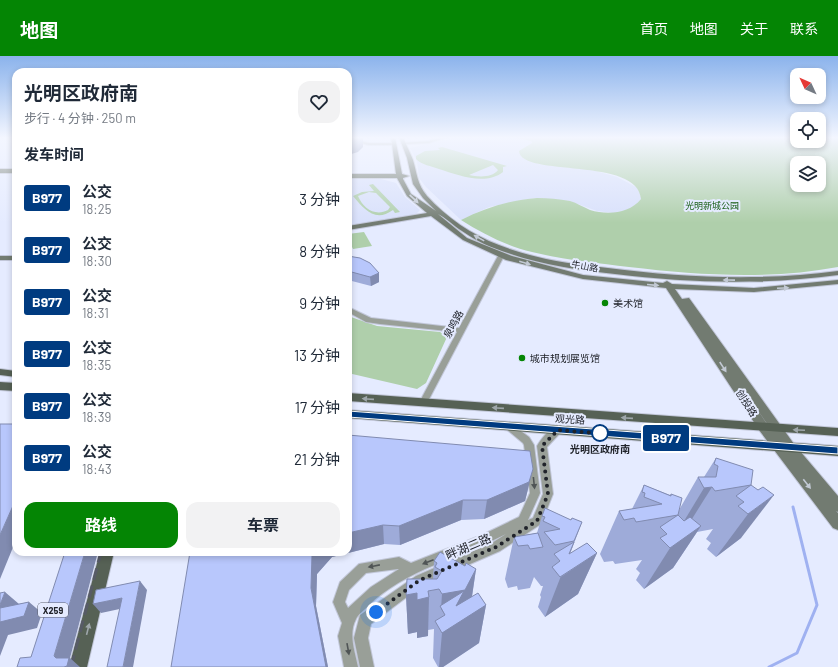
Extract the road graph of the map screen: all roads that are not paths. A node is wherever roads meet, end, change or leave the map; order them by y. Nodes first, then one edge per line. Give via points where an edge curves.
1 (398, 166) edge
2 (411, 166) edge
3 (399, 172) junction
4 (0, 173) edge
5 (12, 173) edge
6 (352, 175) edge
7 (376, 175) junction
8 (413, 175) junction
9 (403, 185) junction
10 (442, 212) junction
11 (431, 214) junction
12 (352, 227) edge
13 (0, 255) edge
14 (12, 255) edge
15 (501, 256) junction
16 (0, 258) edge
17 (12, 258) edge
18 (838, 273) edge
19 (670, 281) junction
20 (838, 282) edge
21 (352, 311) edge
22 (462, 330) junction
23 (0, 372) edge
24 (12, 374) edge
25 (0, 386) edge
26 (12, 387) edge
27 (352, 397) edge
28 (423, 403) junction
29 (352, 414) edge
30 (508, 426) junction
31 (763, 428) junction
32 (776, 428) junction
33 (558, 430) junction
34 (838, 432) edge
35 (777, 446) junction
36 (790, 447) junction
37 (838, 451) edge
38 (838, 506) edge
39 (838, 524) edge
40 (106, 556) edge
41 (411, 569) junction
42 (348, 624) junction
43 (78, 667) edge
44 (351, 667) edge
45 (367, 667) edge

1 - 3 street, 牛山路
2 - 8 street, 牛山路
3 - 7 street
3 - 7 street
3 - 8 street
3 - 9 street, 牛山路
4 - 5 street
6 - 7 street
7 - 9 street via 393,178
8 - 10 street, 牛山路 via 418,190
9 -> 11 street, 牛山路 via 409,195
10 - 11 street
19 -> 10 street, 牛山路 via 580,267 514,253 473,235
11 - 12 street
11 - 15 street, 牛山路 via 465,239
13 - 14 street
15 -> 19 street, 牛山路 via 583,277
15 - 22 street, 泉鸣路
16 - 17 street
18 -> 19 street, 牛山路 via 754,281
19 -> 20 street, 牛山路 via 754,290
19 -> 31 street, 创投路
19 - 32 street, 创投路
21 - 22 street via 369,320 380,322
22 - 28 street, 泉鸣路
23 - 24 main road
25 - 26 main road
28 -> 27 main road, 观光路
31 -> 28 main road, 观光路
29 - 30 main road, 观光路
30 - 33 main road, 观光路
30 -> 41 street, 畔湖二路 via 529,445 535,493 523,520 486,540
31 - 32 main road, 观光路
31 - 35 street, 创投路
34 -> 32 main road, 观光路
32 - 36 street, 创投路
33 - 35 main road, 观光路
33 - 45 street, 畔湖二路 via 542,446 548,494 537,521 496,547 420,580 365,620 361,638
35 - 36 main road, 观光路
35 -> 39 street, 创投路
36 - 37 main road, 观光路
36 - 38 street, 创投路
43 -> 40 main road
41 - 42 street, 畔湖二路 via 375,591 350,615
41 -> 42 street via 399,563 363,568 344,586 339,602
42 -> 44 street, 畔湖二路 via 345,636

